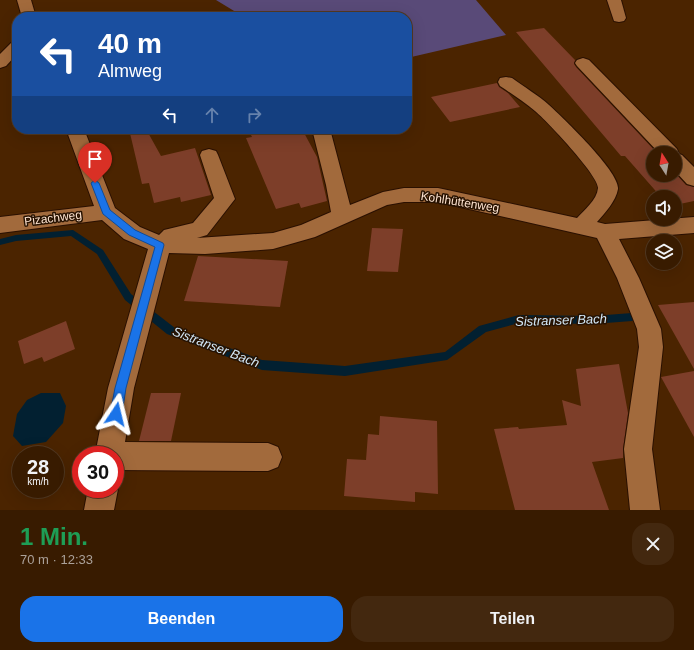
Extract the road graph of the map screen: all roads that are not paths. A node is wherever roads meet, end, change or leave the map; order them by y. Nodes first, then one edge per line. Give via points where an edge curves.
1 (24, 0) edge
2 (614, 0) edge
3 (28, 12) edge
4 (619, 18) dead end
5 (12, 50) edge
6 (0, 63) edge
7 (583, 63) dead end
8 (506, 82) dead end
9 (77, 134) edge
10 (322, 134) edge
11 (663, 146) edge
12 (209, 155) dead end
13 (682, 166) edge
14 (694, 179) edge
15 (106, 212) junction
16 (342, 216) junction
17 (0, 225) edge
18 (694, 225) edge
19 (594, 229) junction
20 (160, 245) junction
21 (111, 446) edge
22 (124, 456) edge
23 (268, 457) dead end
24 (101, 498) edge
25 (99, 510) edge
26 (645, 510) edge

1 - 3 street
2 - 4 street
5 - 6 street
7 - 11 street
8 - 19 street via 542,108 593,160 606,179 608,188 599,207
9 - 15 street
10 - 16 street
12 - 20 street via 225,199 200,229 172,236
13 - 14 street
15 - 17 street, Pizachweg
15 - 20 street via 132,232
16 - 19 street, Kohlhüttenweg via 394,196 421,194 470,201
16 - 20 street, Kohlhüttenweg via 307,231 273,241 205,246
18 - 19 street, Kohlhüttenweg
19 - 26 street via 628,278 649,329 651,347 638,449
20 - 21 street via 121,388
22 - 23 street
24 - 25 street

